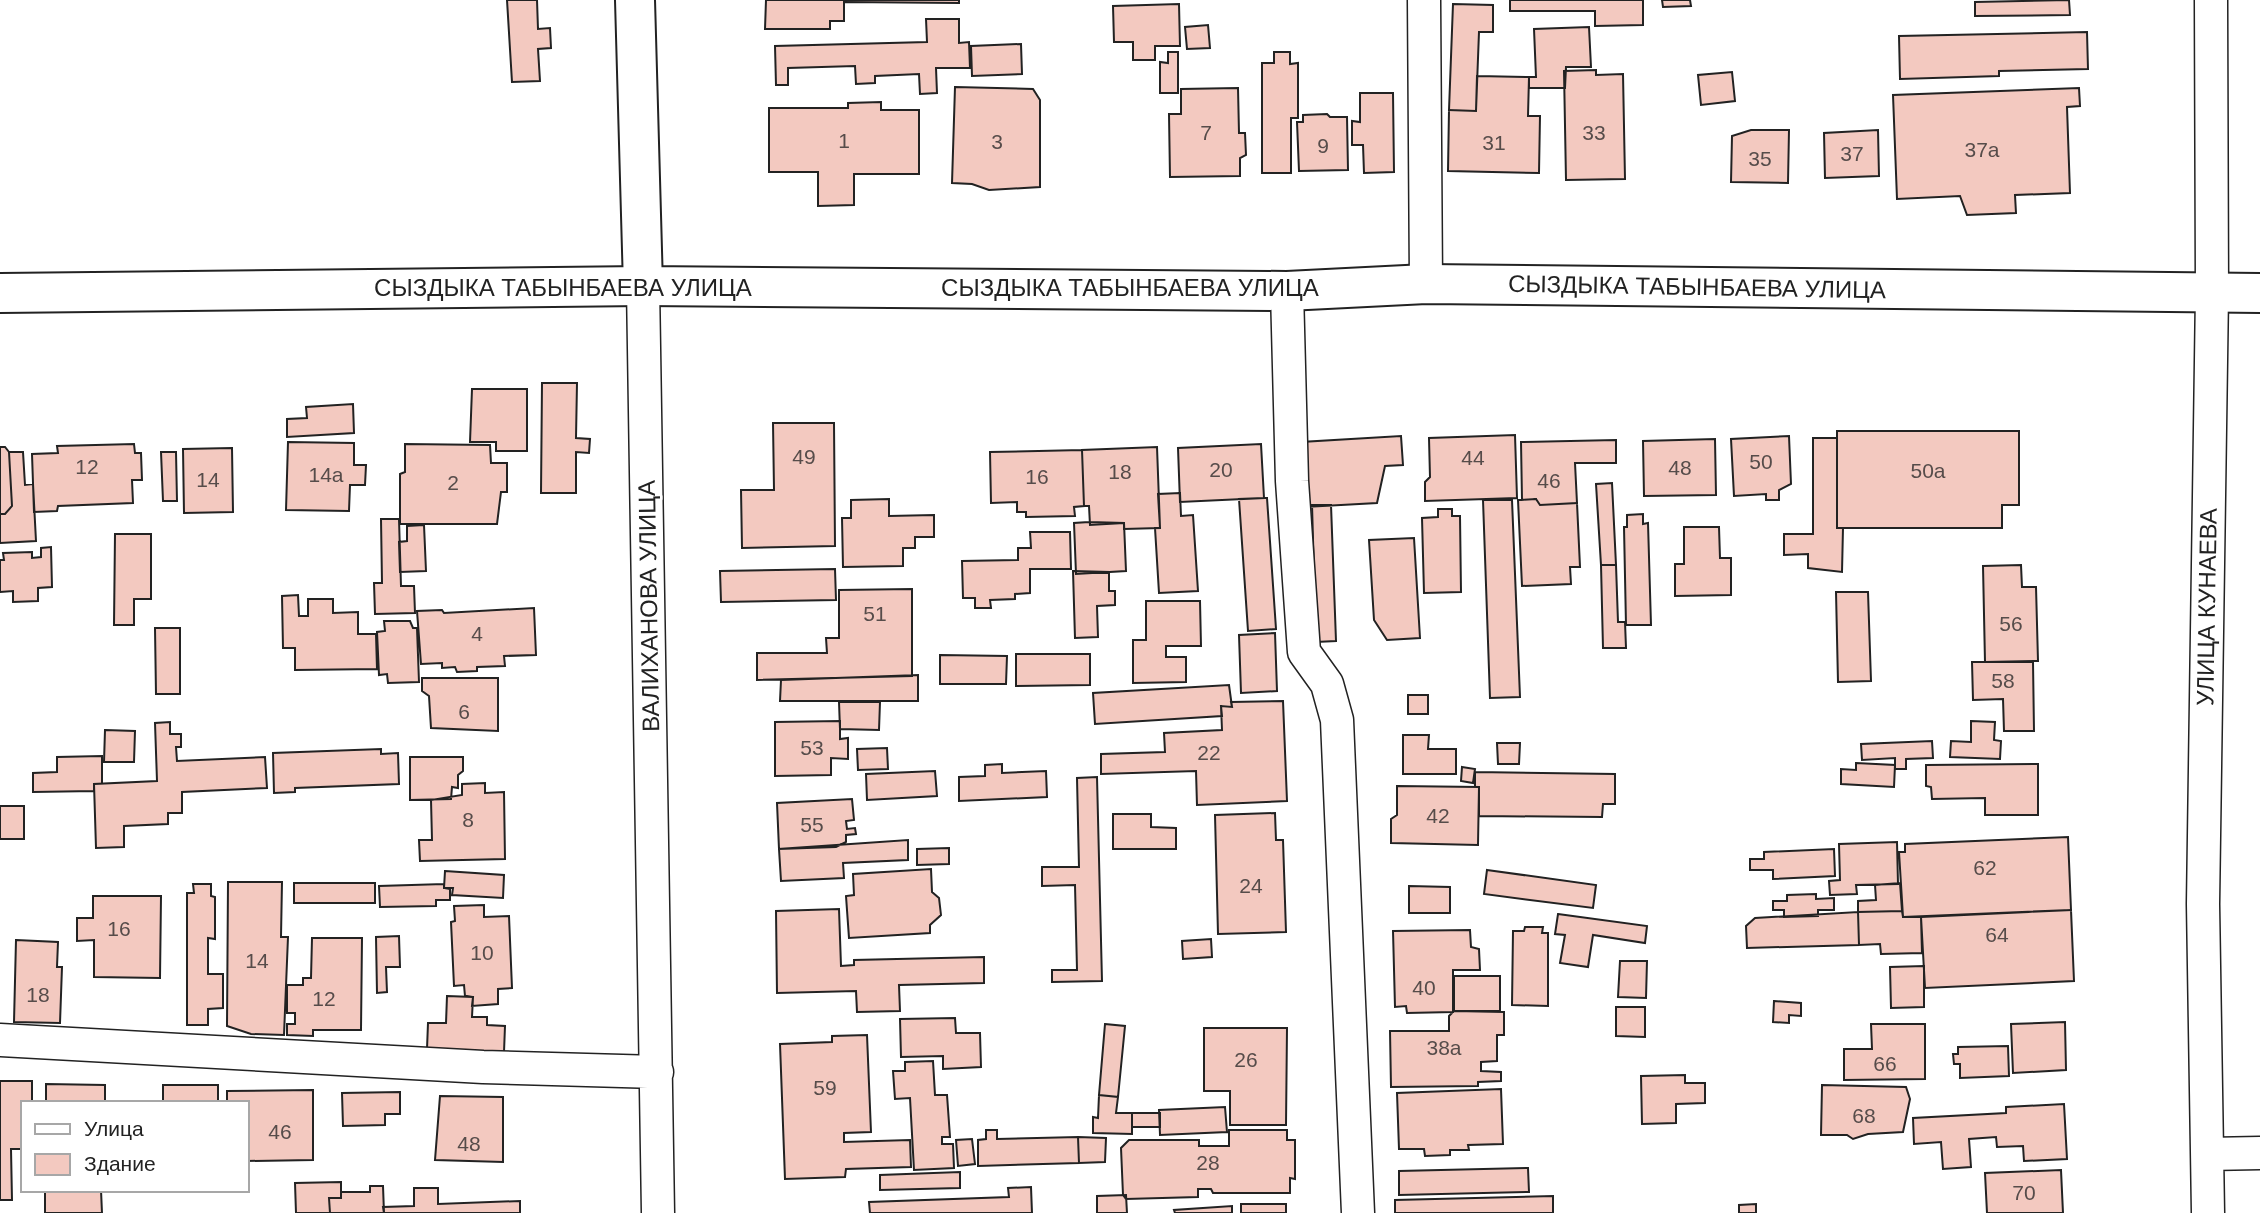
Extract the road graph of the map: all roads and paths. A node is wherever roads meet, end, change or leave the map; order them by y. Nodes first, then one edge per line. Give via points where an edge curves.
1 (635, 0) edge
2 (1424, 0) edge
3 (2211, 0) edge
4 (1426, 284) junction
5 (643, 286) junction
6 (1287, 291) junction
7 (0, 293) edge
8 (2212, 293) junction
9 (2260, 293) edge
10 (0, 1040) edge
11 (657, 1072) junction
12 (2260, 1153) edge
13 (2208, 1154) junction
14 (658, 1213) edge
15 (1358, 1213) edge
16 (2208, 1213) edge

1 - 5 street, ВАЛИХАНОВА УЛИЦА
2 - 4 street
3 - 8 street, УЛИЦА КУНАЕВА
4 - 6 street, СЫЗДЫКА ТАБЫНБАЕВА УЛИЦА
4 - 8 street, СЫЗДЫКА ТАБЫНБАЕВА УЛИЦА
5 - 6 street, СЫЗДЫКА ТАБЫНБАЕВА УЛИЦА
5 - 7 street, СЫЗДЫКА ТАБЫНБАЕВА УЛИЦА
5 - 11 street, ВАЛИХАНОВА УЛИЦА
6 - 15 street via 1292,481 1304,652 1327,684 1337,720
8 - 9 street, СЫЗДЫКА ТАБЫНБАЕВА УЛИЦА
8 - 13 street, УЛИЦА КУНАЕВА via 2203,904
10 - 11 street
11 - 14 street, ВАЛИХАНОВА УЛИЦА
12 - 13 street
13 - 16 street, УЛИЦА КУНАЕВА

